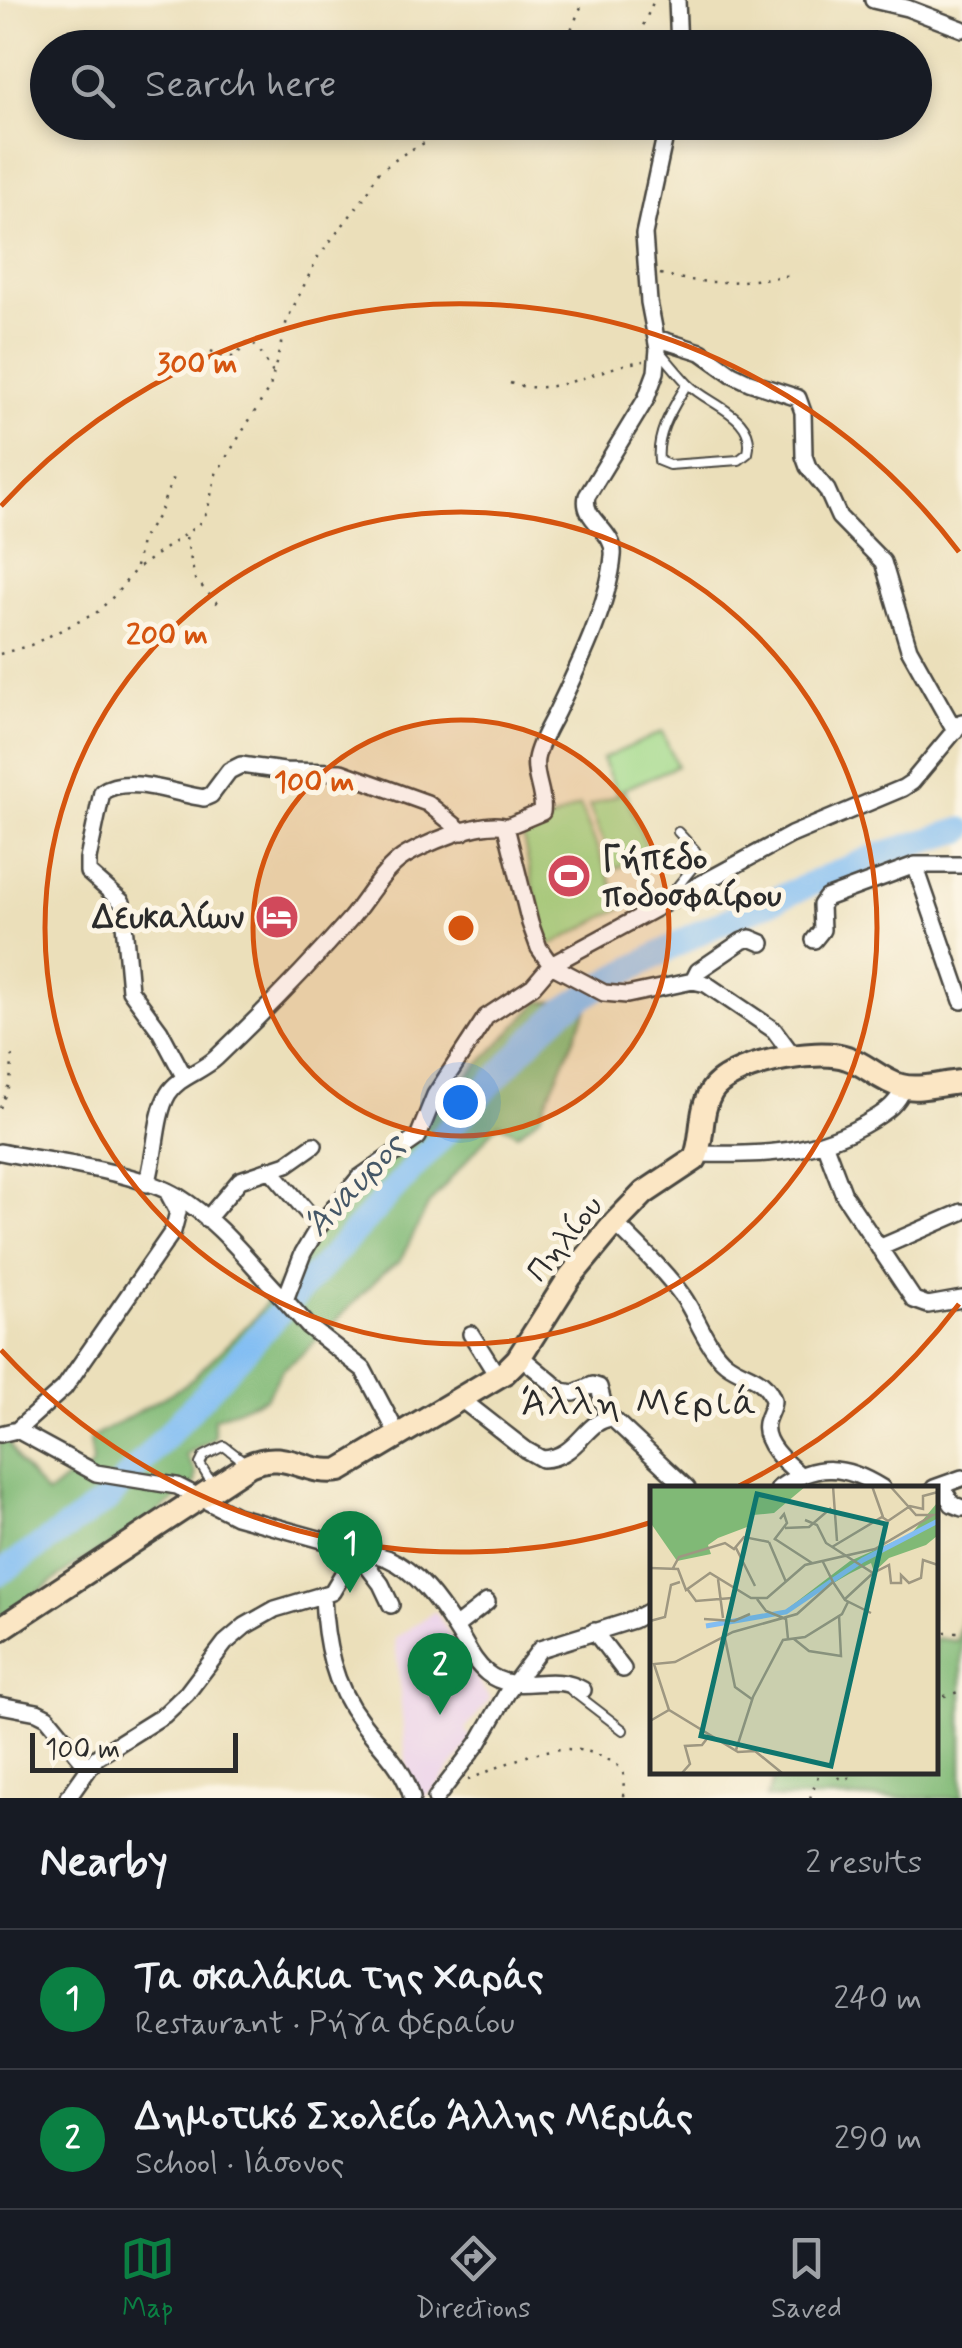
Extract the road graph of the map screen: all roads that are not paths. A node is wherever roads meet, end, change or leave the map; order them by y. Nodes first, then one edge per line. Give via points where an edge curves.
1 (677, 0) edge
2 (873, 0) edge
3 (908, 4) edge
4 (678, 30) edge
5 (962, 30) edge
6 (663, 140) edge
7 (658, 349) junction
8 (687, 384) junction
9 (958, 726) edge
10 (506, 827) junction
11 (462, 832) junction
12 (678, 832) dead end
13 (962, 865) edge
14 (915, 866) junction
15 (662, 903) junction
16 (814, 940) dead end
17 (762, 943) dead end
18 (551, 965) junction
19 (694, 981) junction
20 (962, 1001) edge
21 (794, 1057) junction
22 (185, 1078) junction
23 (962, 1082) edge
24 (904, 1087) junction
25 (314, 1144) dead end
26 (825, 1145) junction
27 (0, 1152) edge
28 (698, 1154) junction
29 (270, 1169) junction
30 (147, 1184) junction
31 (165, 1190) junction
32 (962, 1212) edge
33 (207, 1220) junction
34 (615, 1223) junction
35 (319, 1226) junction
36 (879, 1248) junction
37 (962, 1299) edge
38 (286, 1301) junction
39 (472, 1334) dead end
40 (520, 1356) junction
41 (498, 1377) junction
42 (462, 1400) junction
43 (607, 1417) junction
44 (17, 1430) junction
45 (0, 1434) edge
46 (398, 1438) junction
47 (249, 1465) junction
48 (800, 1476) junction
49 (962, 1478) edge
50 (685, 1486) edge
51 (782, 1486) edge
52 (879, 1486) edge
53 (938, 1487) edge
54 (208, 1492) junction
55 (962, 1508) edge
56 (350, 1548) junction
57 (322, 1597) junction
58 (487, 1602) dead end
59 (392, 1604) dead end
60 (650, 1611) edge
61 (455, 1627) junction
62 (0, 1629) edge
63 (594, 1632) junction
64 (622, 1669) dead end
65 (562, 1680) junction
66 (516, 1683) junction
67 (583, 1690) dead end
68 (0, 1705) edge
69 (623, 1730) dead end
70 (88, 1767) junction
71 (440, 1794) edge
72 (68, 1798) edge
73 (412, 1798) edge

1 - 4 street
2 - 3 street
3 - 5 street
6 - 7 street via 644,234
7 - 8 lane
7 - 9 street via 701,352 732,374 798,398 808,467 840,518 883,562 909,649
7 - 10 street via 646,399 587,496 588,512 614,553 584,648 536,760 542,812
8 - 8 lane via 747,428 748,453 739,460 659,461 664,425
9 - 15 street via 903,788 790,834
10 - 11 street via 495,823
10 - 18 street via 530,922
11 - 22 street via 398,860 238,1037
11 - 22 street via 427,803 341,772 240,766 204,798 128,786 102,792 88,872 122,902 130,990
12 - 15 lane via 699,860
13 - 14 street
14 - 16 street via 826,898
14 - 20 street
15 - 18 street
17 - 19 street via 742,941 698,971
18 - 19 street via 604,994
18 - 35 street via 533,986 486,1017 435,1095 418,1137 358,1178
19 - 21 street via 774,1030
21 - 24 main road via 844,1057
21 - 28 main road via 730,1075 713,1088
22 - 30 street via 162,1106
23 - 24 main road
24 - 26 street via 886,1112
25 - 29 street
26 - 28 street
26 - 36 street via 844,1195
27 - 30 street
28 - 34 main road, Πηλίου
29 - 33 street via 240,1180
29 - 35 street
30 - 31 street
31 - 33 street
31 - 44 street via 178,1208 173,1231 64,1388
32 - 36 street
33 - 38 street
34 - 40 main road, Πηλίου via 560,1291
34 - 48 street via 670,1279 722,1359 768,1390 774,1406 766,1423 769,1437
35 - 38 street
36 - 37 street via 920,1304
38 - 46 street via 363,1369
39 - 41 street
40 - 41 main road, Πηλίου
40 - 43 street via 565,1392 599,1387
41 - 42 main road, Πηλίου
42 - 43 street via 542,1458 570,1451
42 - 46 main road, Πηλίου
43 - 50 street
44 - 45 street
44 - 54 street via 110,1478
46 - 47 main road, Πηλίου via 336,1471 282,1458
47 - 54 main road
47 - 54 lane via 216,1447 200,1464
48 - 51 street
48 - 52 street via 841,1469
49 - 53 street
53 - 55 street
54 - 56 street via 236,1516
54 - 62 main road
56 - 57 street via 340,1583
56 - 59 street
56 - 61 street via 405,1567
57 - 70 street via 275,1608 245,1626 164,1715
57 - 73 street via 325,1639 338,1680 356,1715 400,1768
58 - 61 street
60 - 63 street
61 - 66 street via 482,1668 498,1681
63 - 64 street
63 - 66 street via 544,1647
65 - 66 street
65 - 67 street
65 - 69 lane
66 - 71 street
68 - 70 street via 47,1717
70 - 72 street

